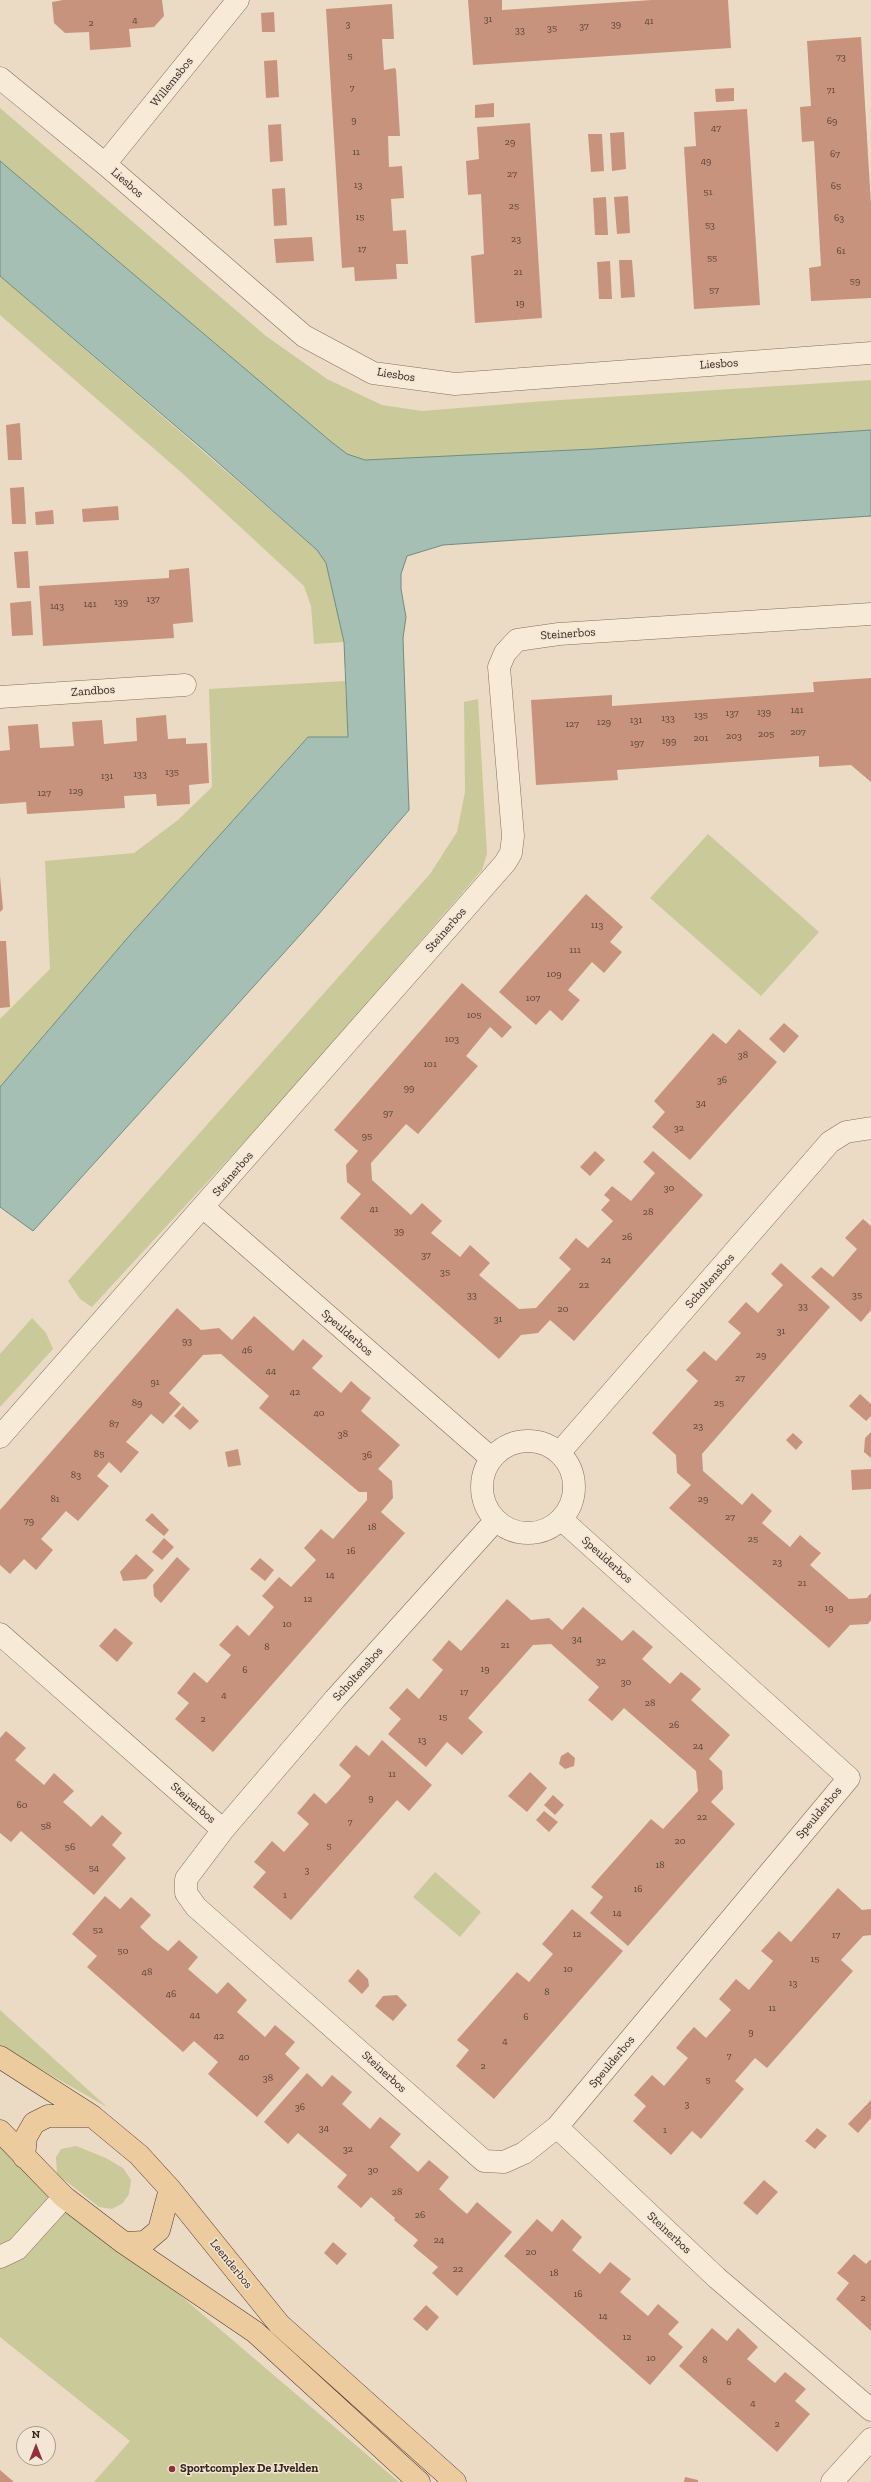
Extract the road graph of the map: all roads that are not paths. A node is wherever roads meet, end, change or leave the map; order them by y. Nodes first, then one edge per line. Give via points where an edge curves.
1 (238, 0) edge
2 (0, 78) edge
3 (106, 164) junction
4 (871, 353) edge
5 (871, 614) edge
6 (186, 685) dead end
7 (0, 696) edge
8 (871, 1128) edge
9 (203, 1208) junction
10 (0, 1437) edge
11 (560, 1452) junction
12 (491, 1458) junction
13 (561, 1519) junction
14 (496, 1520) junction
15 (0, 1634) edge
16 (224, 1830) junction
17 (0, 2058) edge
18 (92, 2116) junction
19 (557, 2127) junction
20 (0, 2131) edge
21 (24, 2157) junction
22 (170, 2189) junction
23 (64, 2197) junction
24 (124, 2243) junction
25 (0, 2257) edge
26 (871, 2410) edge
27 (871, 2439) edge
28 (419, 2482) edge
29 (455, 2482) edge
30 (832, 2482) edge

1 - 3 street, Willemsbos
2 - 3 street, Liesbos
3 - 4 street, Liesbos via 304,336 374,372 455,384
5 - 9 street, Steinerbos via 559,634 517,640 505,653 499,667 513,836 505,863
6 - 7 street, Zandbos
8 - 11 street, Scholtensbos via 846,1132 830,1142
9 - 10 street, Steinerbos
9 - 12 street, Speulderbos
11 - 12 street via 547,1444 532,1440 502,1448
11 - 13 street via 569,1464 574,1478 570,1507
12 - 14 street via 481,1483 482,1496 487,1510
13 - 14 street via 550,1528 536,1533 521,1533 507,1529
13 - 19 street, Speulderbos via 849,1778
14 - 16 street, Scholtensbos via 336,1699
15 - 16 street, Steinerbos
16 - 19 street, Steinerbos via 186,1879 186,1893 196,1907 484,2160 504,2162 524,2153
17 - 18 main road, Leenderbos
18 - 21 main road via 48,2116 34,2123 26,2138
18 - 22 main road, Leenderbos via 139,2155
19 - 26 street, Steinerbos via 717,2278
20 - 21 main road
21 - 23 main road
22 - 24 main road via 159,2230 145,2242
22 - 29 main road, Leenderbos via 279,2324
23 - 24 main road
23 - 25 street via 17,2249
24 - 28 main road via 255,2332
27 - 30 street

